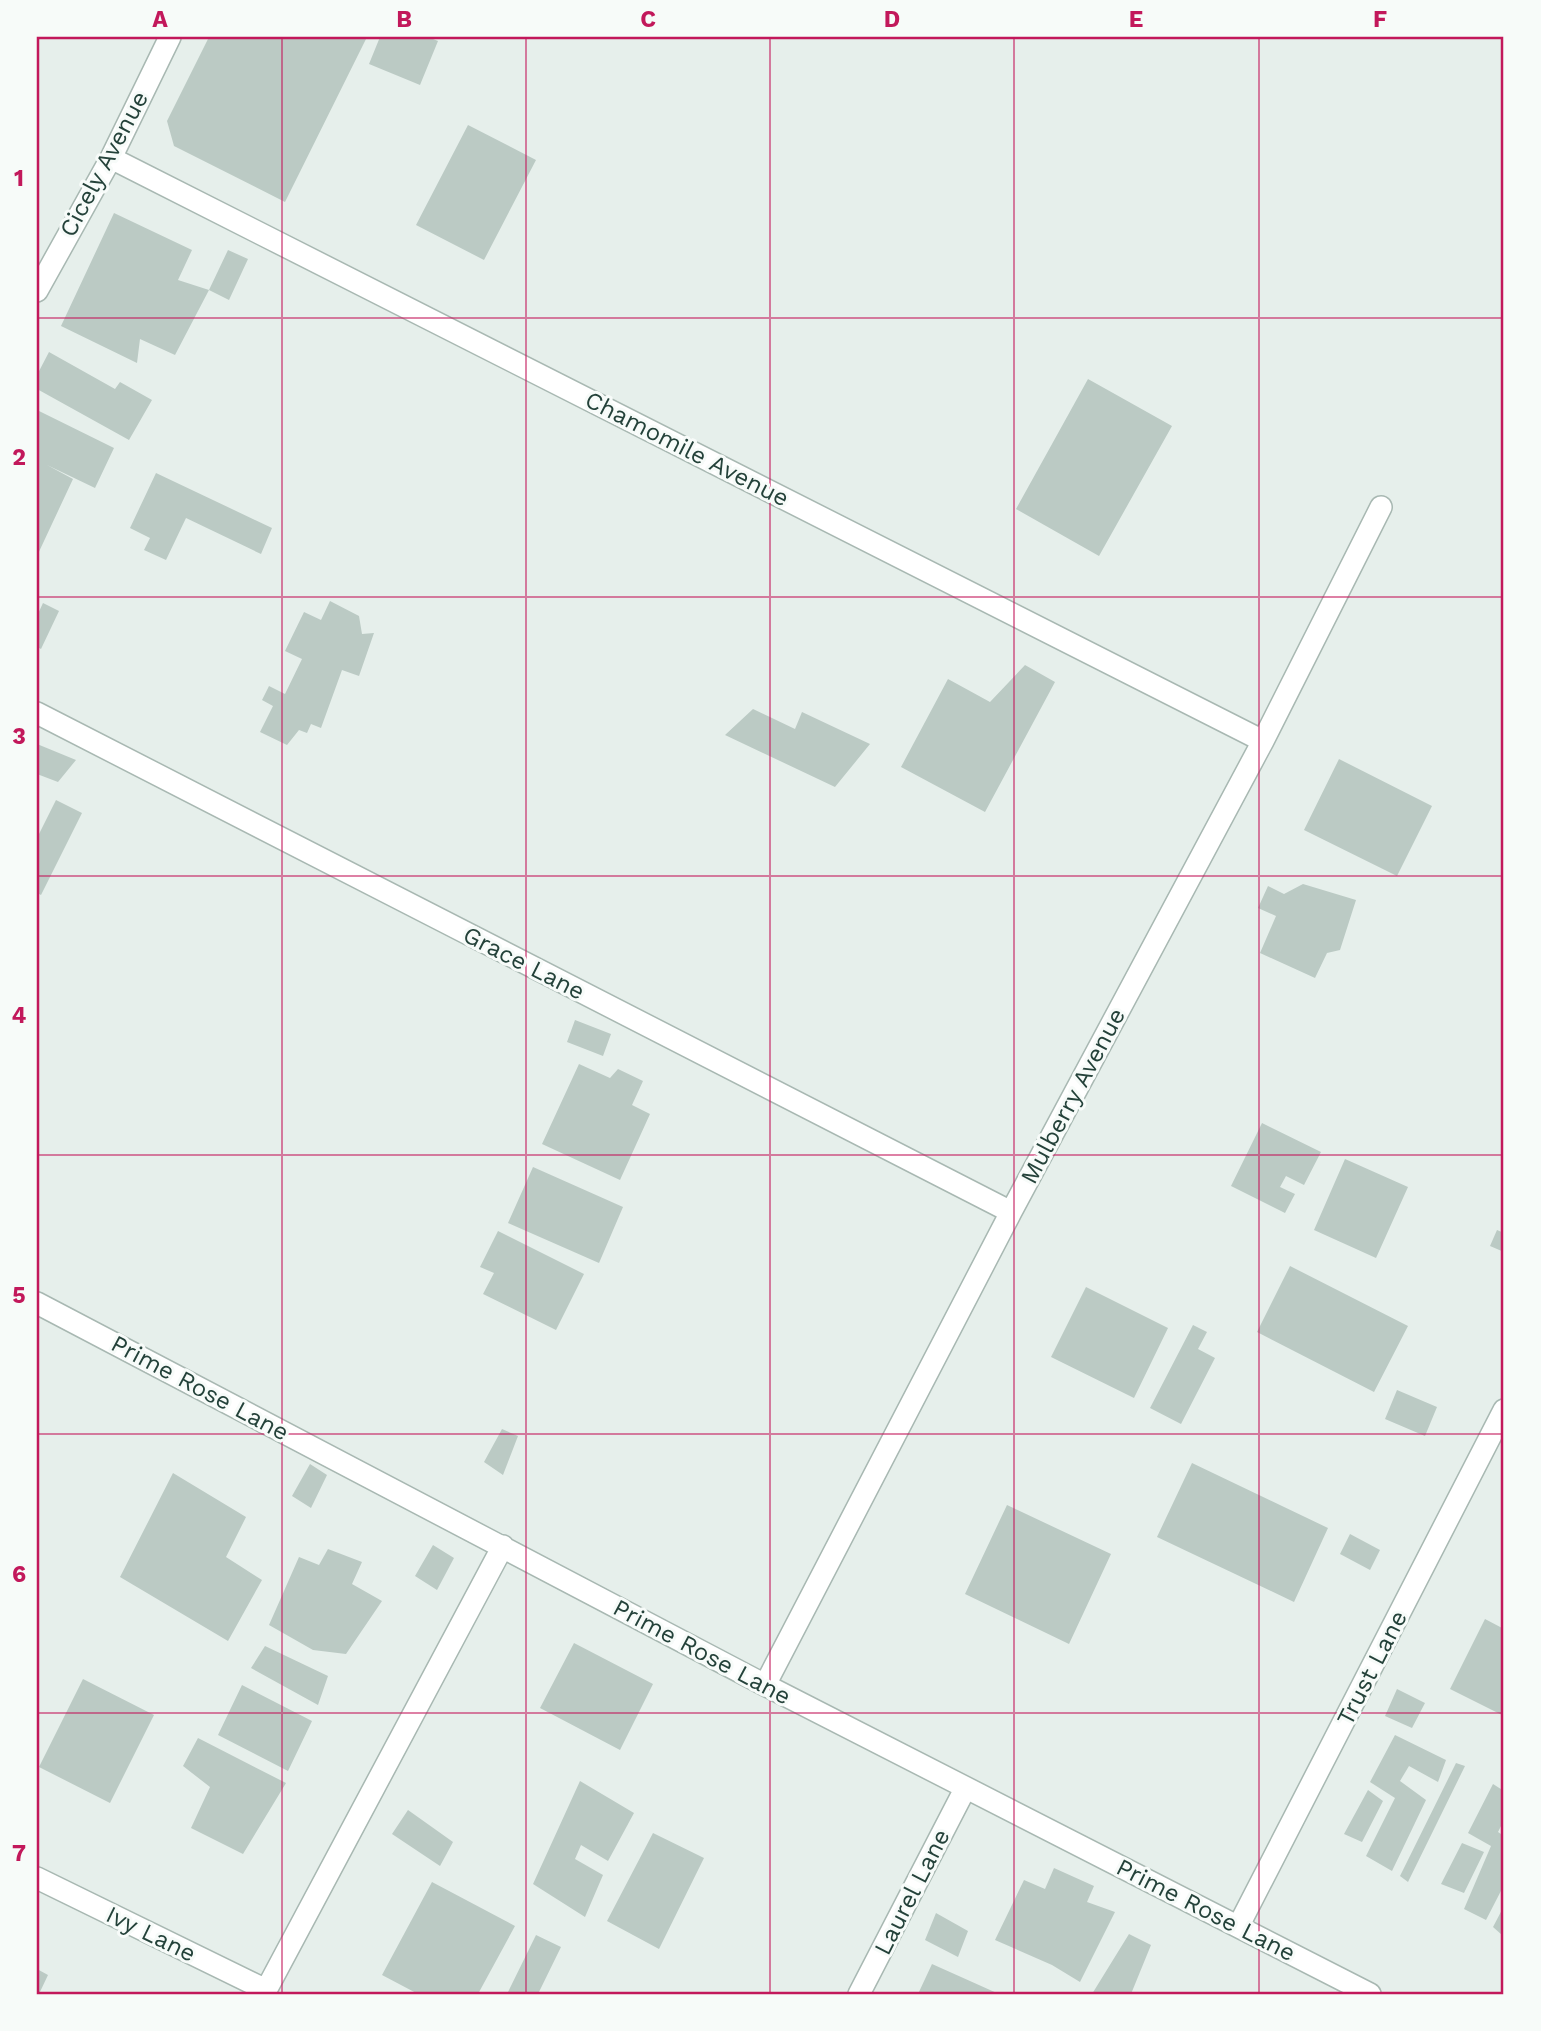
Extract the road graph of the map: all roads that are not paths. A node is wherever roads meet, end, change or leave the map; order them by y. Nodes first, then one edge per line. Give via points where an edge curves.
1 (170, 37) edge
2 (111, 158) junction
3 (37, 291) edge
4 (1381, 507) dead end
5 (37, 713) edge
6 (1263, 741) junction
7 (1011, 1212) junction
8 (37, 1303) edge
9 (1504, 1410) edge
10 (503, 1546) junction
11 (765, 1685) junction
12 (965, 1789) junction
13 (37, 1878) edge
14 (1239, 1925) junction
15 (265, 1992) edge
16 (859, 1994) edge
17 (1370, 1994) edge

1 - 2 street, Cicely Avenue
2 - 3 street, Cicely Avenue
2 - 6 street, Chamomile Avenue
4 - 6 street, Mulberry Avenue
5 - 7 street, Grace Lane
6 - 7 street, Mulberry Avenue
7 - 11 street, Mulberry Avenue
8 - 10 street, Prime Rose Lane
9 - 14 street, Trust Lane
10 - 11 street, Prime Rose Lane
10 - 15 street
11 - 12 street, Prime Rose Lane
12 - 14 street, Prime Rose Lane
12 - 16 street, Laurel Lane
13 - 15 street, Ivy Lane
14 - 17 street, Prime Rose Lane

